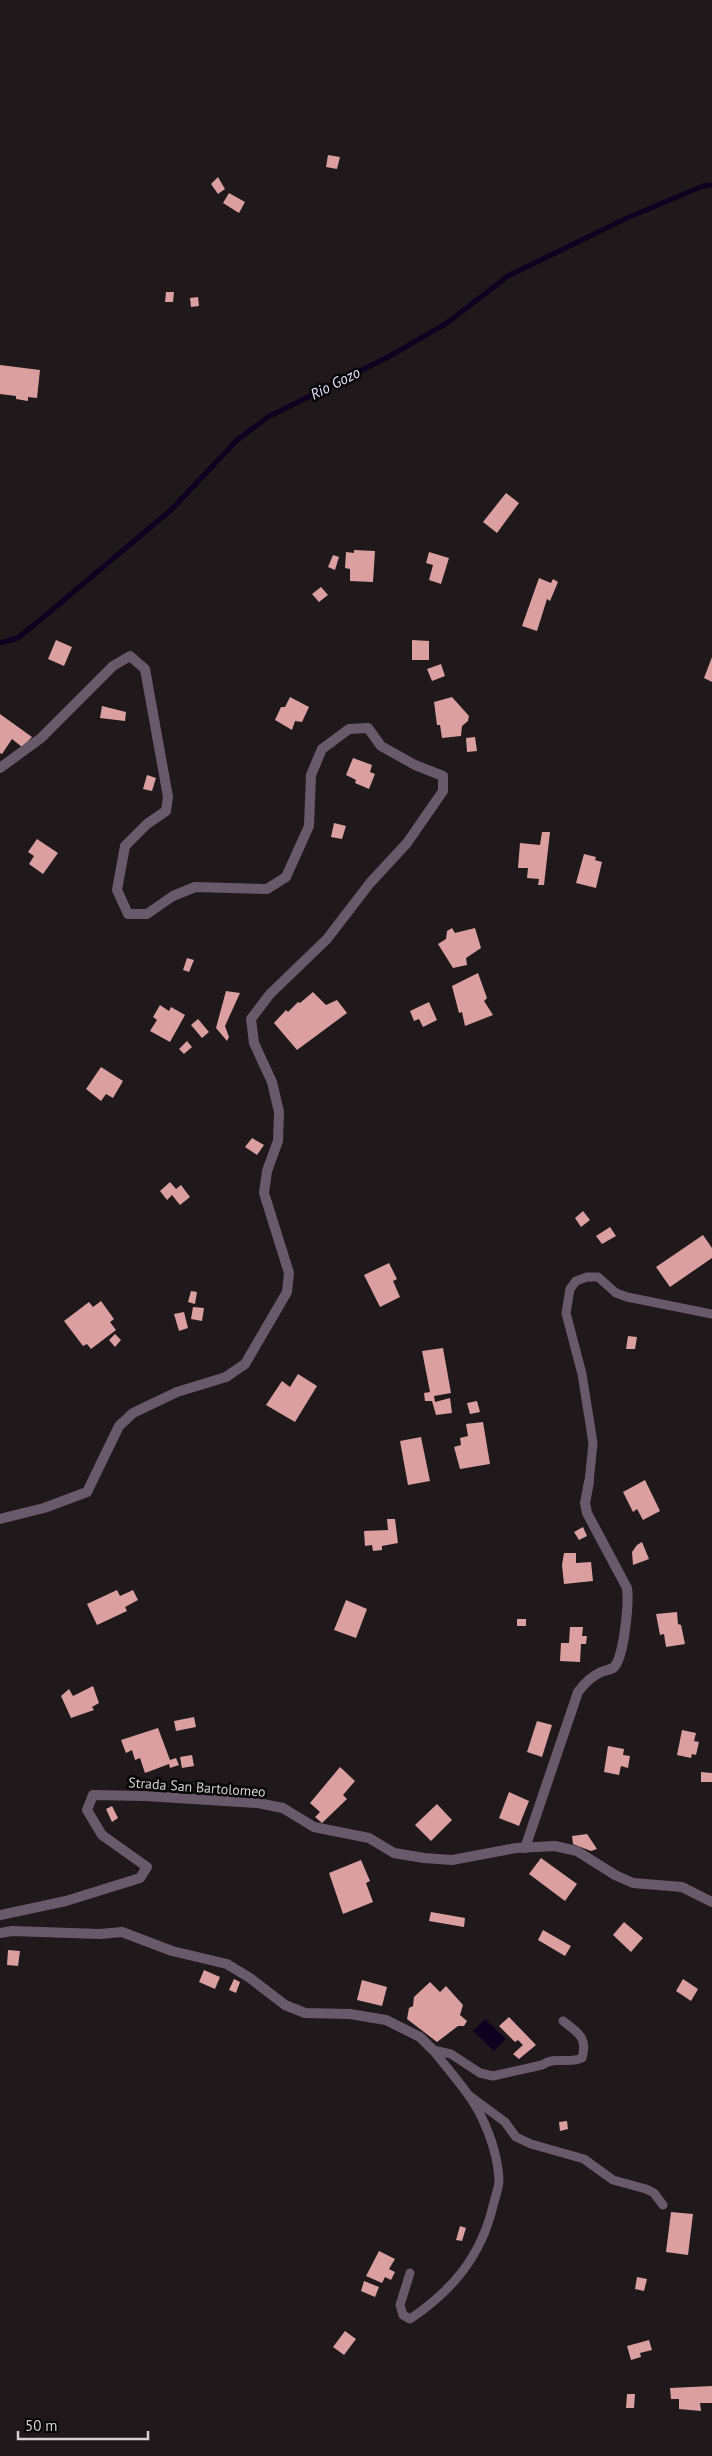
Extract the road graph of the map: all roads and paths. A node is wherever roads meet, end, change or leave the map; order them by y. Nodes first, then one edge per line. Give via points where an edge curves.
1 (0, 768) edge
2 (712, 1314) edge
3 (589, 1482) joint
4 (0, 1519) edge
5 (525, 1848) junction
6 (712, 1902) edge
7 (0, 1915) edge
8 (0, 1934) edge
9 (563, 2021) dead end
10 (433, 2050) junction
11 (468, 2095) junction
12 (663, 2205) dead end
13 (410, 2272) dead end

1 - 4 street via 41,738 113,666 130,656 145,670 168,797 166,811 125,846 117,890 128,914 147,914 195,886 267,889 286,877 309,826 310,775 322,749 349,729 368,728 381,746 443,776 443,790 407,843 370,883 327,939 270,994 251,1019 254,1043 272,1082 278,1112 278,1141 267,1171 264,1193 288,1273 287,1292 245,1364 226,1377 177,1392 133,1413 119,1426 87,1492 44,1508
2 - 3 lane via 627,1297 616,1293 598,1277 576,1281 570,1289 566,1313 582,1374 593,1444
3 - 5 street via 585,1503 587,1513 627,1588 629,1601 619,1660 613,1668 586,1682 578,1692
5 - 6 street, Strada San Bartolomeo via 555,1846 577,1851 634,1883 682,1887
5 - 7 street, Strada San Bartolomeo via 452,1860 424,1858 394,1853 369,1838 314,1827 283,1808 258,1803 93,1795 87,1810 102,1835 147,1867 140,1878 66,1901
8 - 10 street via 12,1931 122,1932 172,1951 227,1964 285,2004 305,2013 350,2014 386,2020 420,2037
9 - 10 lane via 583,2040 582,2058 575,2061 548,2061 493,2076 480,2073 450,2054
10 - 11 lane
11 - 12 lane via 505,2122 516,2137 584,2159 613,2180 654,2193
11 - 13 lane via 482,2117 496,2153 499,2181 489,2222 471,2262 431,2305 410,2319 403,2315 400,2305

